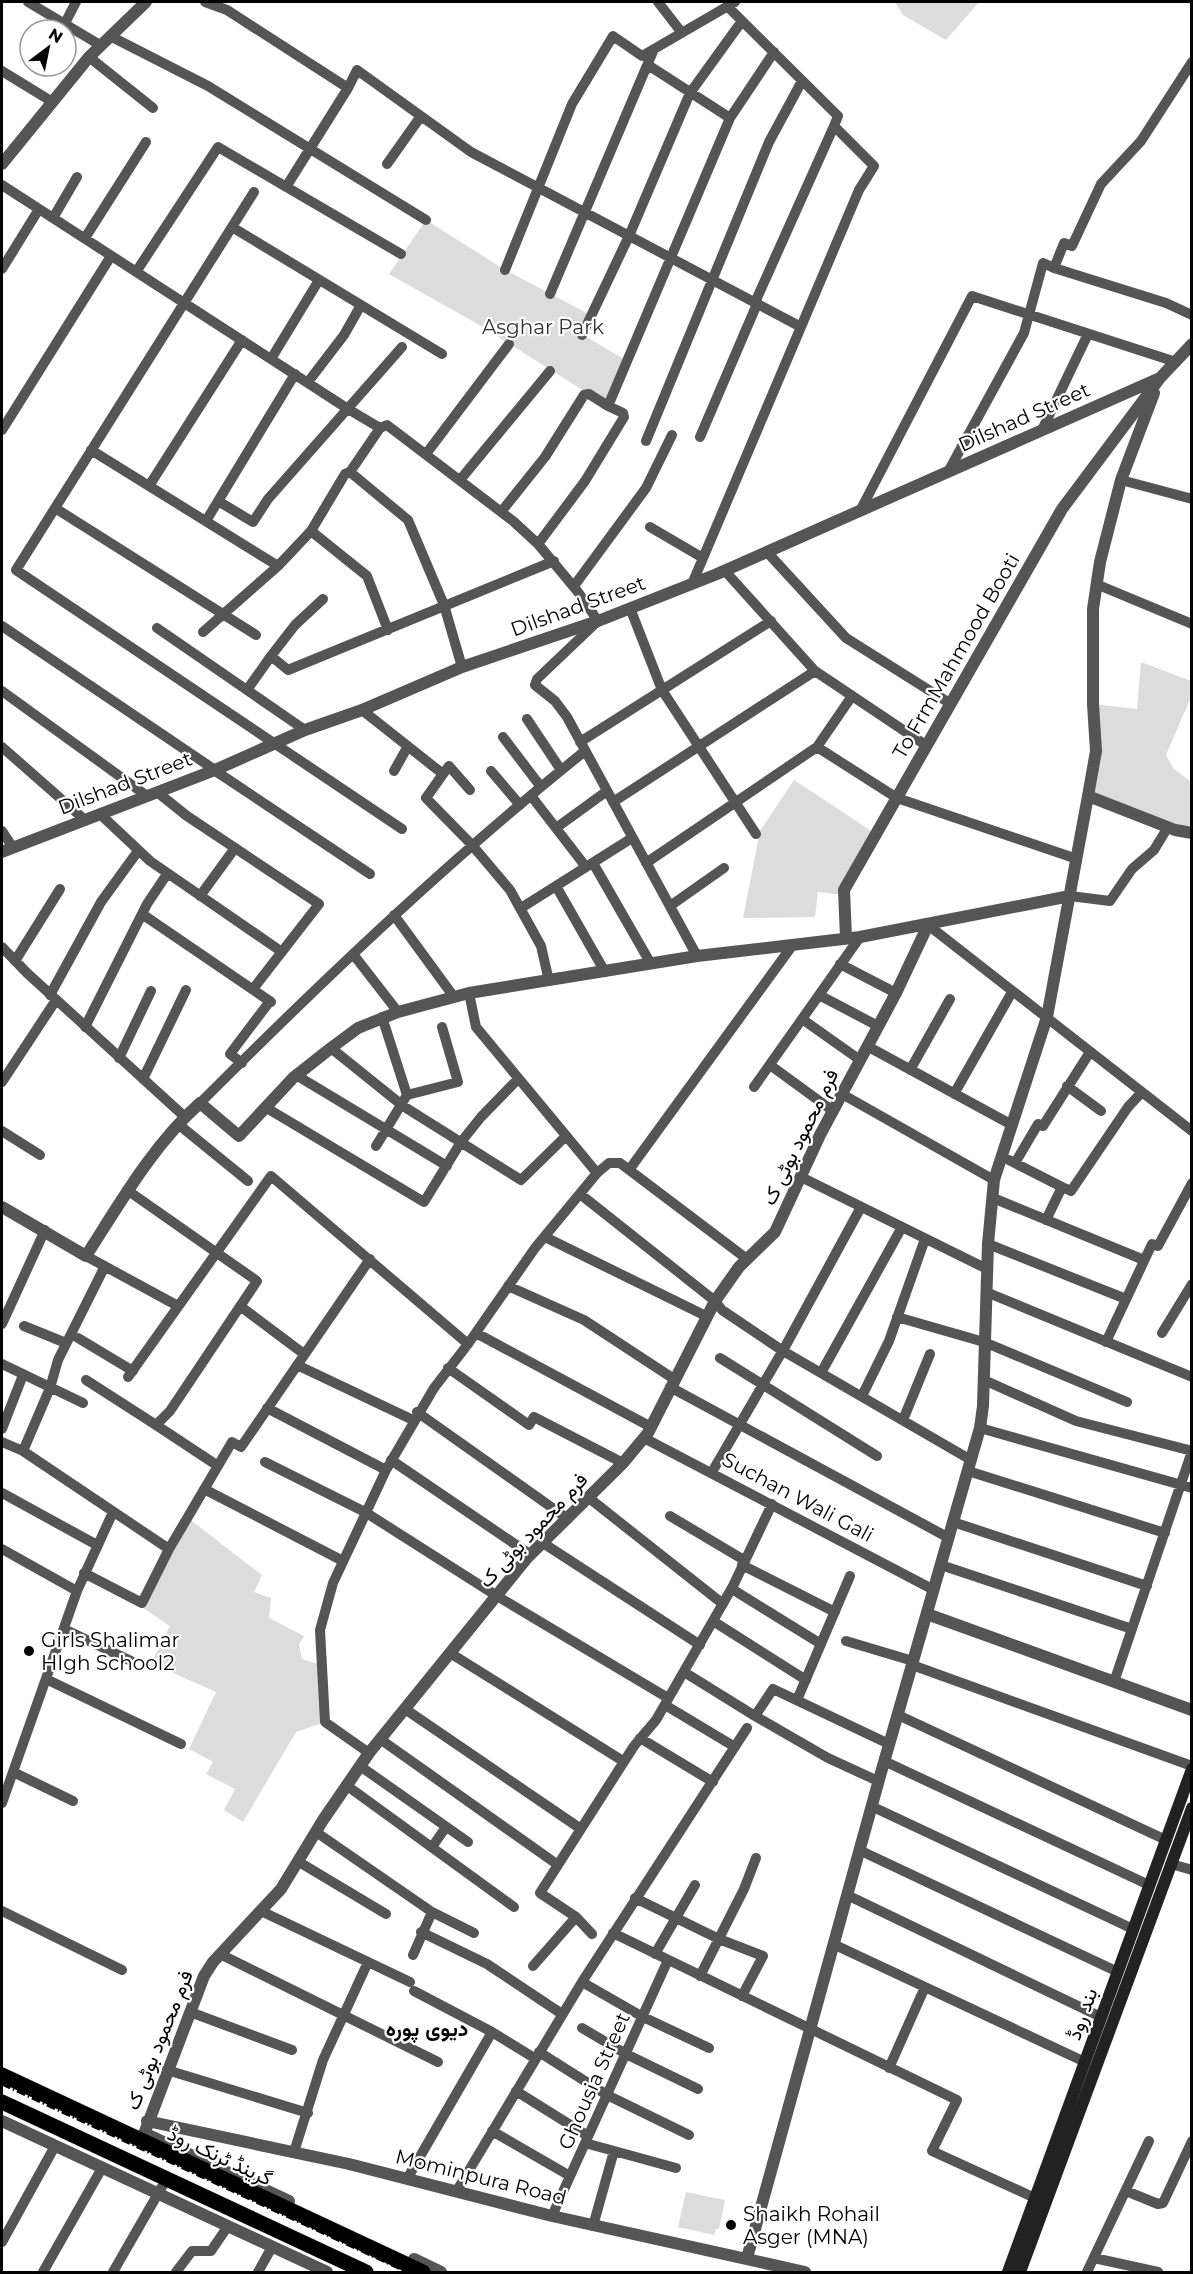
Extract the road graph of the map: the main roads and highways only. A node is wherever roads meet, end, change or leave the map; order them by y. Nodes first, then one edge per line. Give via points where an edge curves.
1 (1191, 1768) edge
2 (1191, 1808) edge
3 (2, 2075) edge
4 (2, 2102) edge
5 (366, 2272) edge
6 (423, 2272) edge
7 (1008, 2272) edge
8 (1020, 2272) edge

1 - 7 main road, بند روڈ
2 - 8 main road, بند روڈ
3 - 6 main road, گرینڈ ٹرنک روڈ via 144,2132
4 - 5 main road

